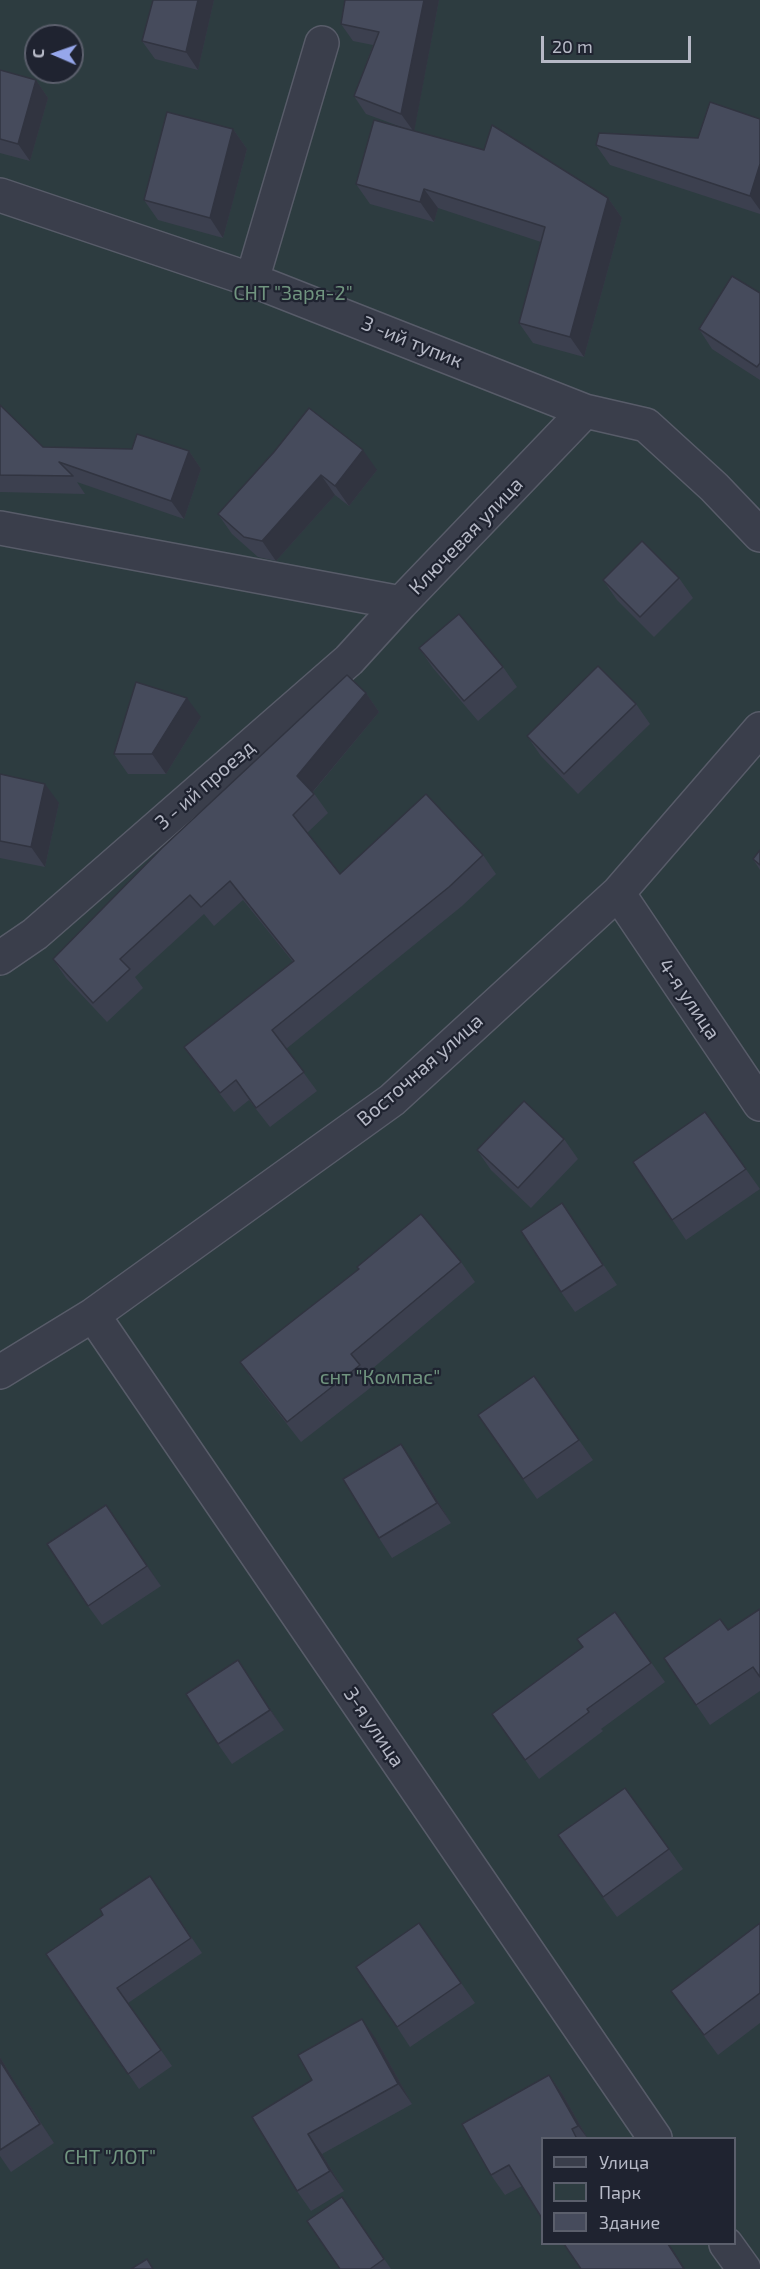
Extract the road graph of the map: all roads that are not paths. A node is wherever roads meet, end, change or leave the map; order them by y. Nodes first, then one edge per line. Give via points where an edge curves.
1 (322, 43) dead end
2 (0, 195) edge
3 (252, 280) junction
4 (585, 411) junction
5 (0, 528) edge
6 (760, 536) edge
7 (401, 603) junction
8 (760, 729) edge
9 (618, 893) junction
10 (0, 958) edge
11 (760, 1104) edge
12 (93, 1315) junction
13 (0, 1372) edge
14 (654, 2137) edge
15 (727, 2245) edge
16 (744, 2269) edge

1 - 3 street
2 - 3 street, 3 -ий тупик
3 - 4 street, 3 -ий тупик
4 - 6 street via 646,425 714,487
4 - 7 street, Ключевая улица
5 - 7 street, Ключевая улица
7 - 10 street, 3 - ий проезд via 349,660 35,934
8 - 9 street, Восточная улица
9 - 11 street, 4-я улица
9 - 12 street, Восточная улица via 392,1100
12 - 13 street, Восточная улица
12 - 14 street, 3-я улица
15 - 16 street

